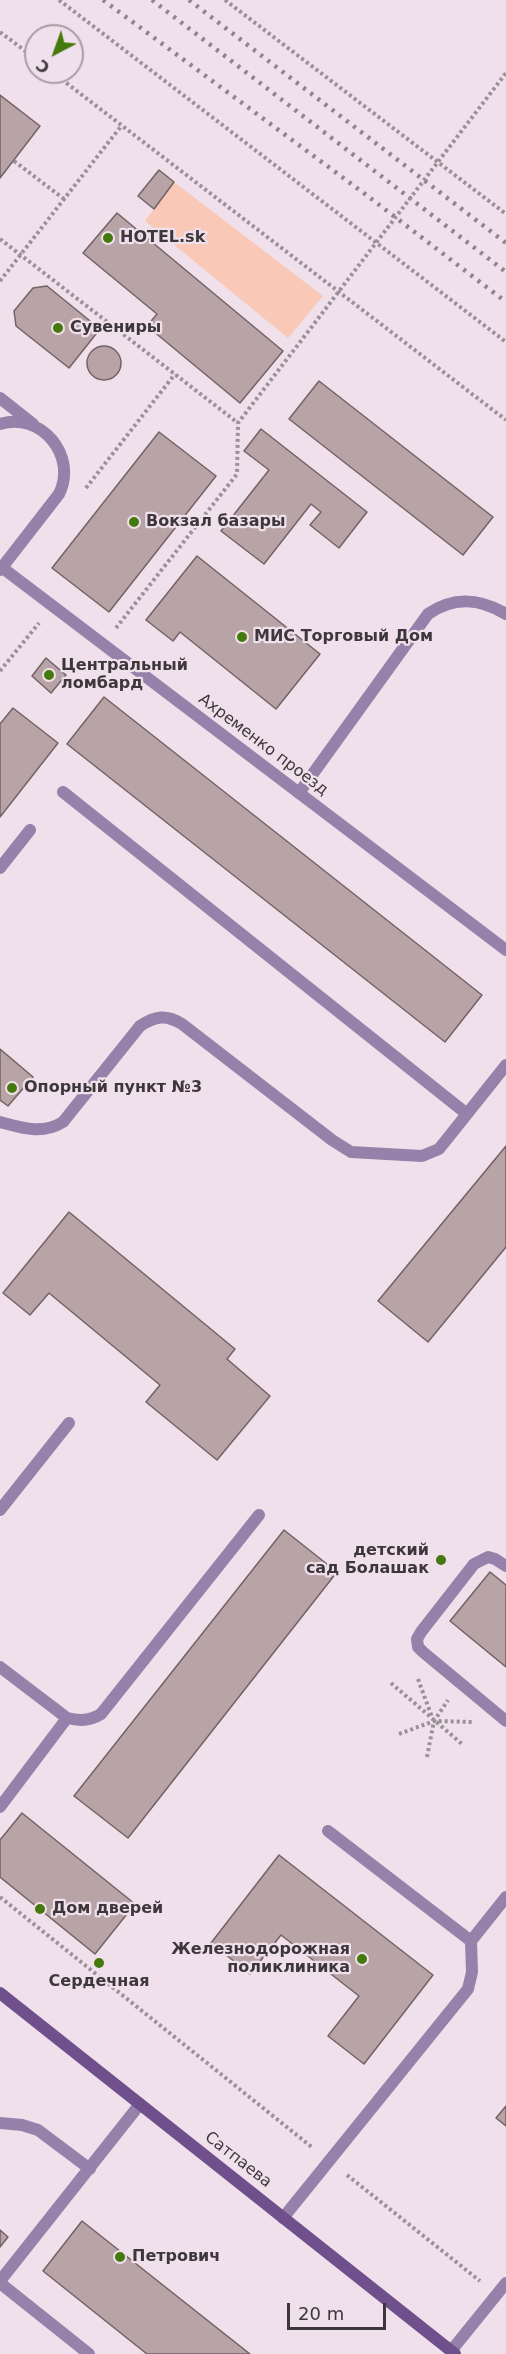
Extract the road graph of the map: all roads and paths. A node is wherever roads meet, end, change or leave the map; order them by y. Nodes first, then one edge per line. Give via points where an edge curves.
1 (59, 0) edge
2 (225, 0) edge
3 (0, 32) edge
4 (24, 50) edge
5 (506, 73) edge
6 (68, 84) edge
7 (372, 111) junction
8 (122, 125) junction
9 (14, 160) dead end
10 (438, 162) junction
11 (310, 192) junction
12 (64, 199) junction
13 (506, 214) edge
14 (0, 239) edge
15 (376, 243) junction
16 (20, 255) junction
17 (0, 281) edge
18 (506, 342) edge
19 (175, 374) junction
20 (0, 398) edge
21 (506, 420) edge
22 (238, 423) junction
23 (0, 424) edge
24 (46, 434) junction
25 (79, 497) dead end
26 (1, 568) edge
27 (52, 606) junction
28 (506, 614) edge
29 (104, 644) junction
30 (0, 671) edge
31 (63, 792) dead end
32 (299, 793) junction
33 (30, 830) dead end
34 (0, 868) edge
35 (506, 950) edge
36 (506, 1065) edge
37 (467, 1114) junction
38 (0, 1122) edge
39 (69, 1423) dead end
40 (0, 1510) edge
41 (259, 1515) dead end
42 (506, 1566) edge
43 (0, 1667) edge
44 (418, 1678) dead end
45 (391, 1683) dead end
46 (67, 1718) junction
47 (434, 1720) junction
48 (506, 1721) edge
49 (478, 1722) dead end
50 (399, 1734) dead end
51 (462, 1743) dead end
52 (427, 1757) dead end
53 (0, 1807) edge
54 (328, 1831) dead end
55 (0, 1897) edge
56 (506, 1897) edge
57 (471, 1941) junction
58 (0, 1993) edge
59 (140, 2104) junction
60 (0, 2122) edge
61 (329, 2160) junction
62 (90, 2169) junction
63 (283, 2218) junction
64 (0, 2282) edge
65 (506, 2283) edge
66 (497, 2295) junction
67 (453, 2353) edge
68 (89, 2354) edge

1 - 11 path
2 - 7 path
3 - 4 path
5 - 10 path, bridge
6 - 8 path
7 - 10 path
7 - 13 path
8 - 12 path
8 - 21 path
9 - 12 path
10 - 15 path, bridge
11 - 15 path
11 - 18 path
12 - 16 path
14 - 16 path
15 - 22 path, bridge
16 - 17 path
16 - 19 path
19 - 22 path
19 - 25 path
20 - 24 street
22 - 29 path via 237,474
23 - 24 street via 22,422
24 - 26 street via 65,464 63,485
26 - 27 street, Ахременко проезд
27 - 29 street, Ахременко проезд
27 - 30 path
28 - 32 street via 489,605 464,600 440,606 428,614
29 - 32 street, Ахременко проезд
31 - 37 street
32 - 35 street, Ахременко проезд
33 - 34 street
36 - 37 street
37 - 38 street via 431,1154 412,1157 351,1152 182,1024 161,1017 140,1026 63,1122 53,1129
39 - 40 street
41 - 46 street via 101,1714 91,1720
42 - 48 street via 488,1557 474,1564 417,1639 423,1652
43 - 46 street
44 - 47 path
45 - 47 path
46 - 53 street
47 - 49 path
47 - 50 path
47 - 51 path
47 - 52 path
54 - 57 street
55 - 61 path
56 - 57 street
57 - 61 street via 468,1989
58 - 59 street, Сатпаева
59 - 62 street
59 - 63 street, Сатпаева
60 - 62 street via 38,2130
61 - 63 street
61 - 66 path
62 - 64 street
63 - 67 street, Сатпаева
64 - 68 street
65 - 66 street
66 - 67 street

